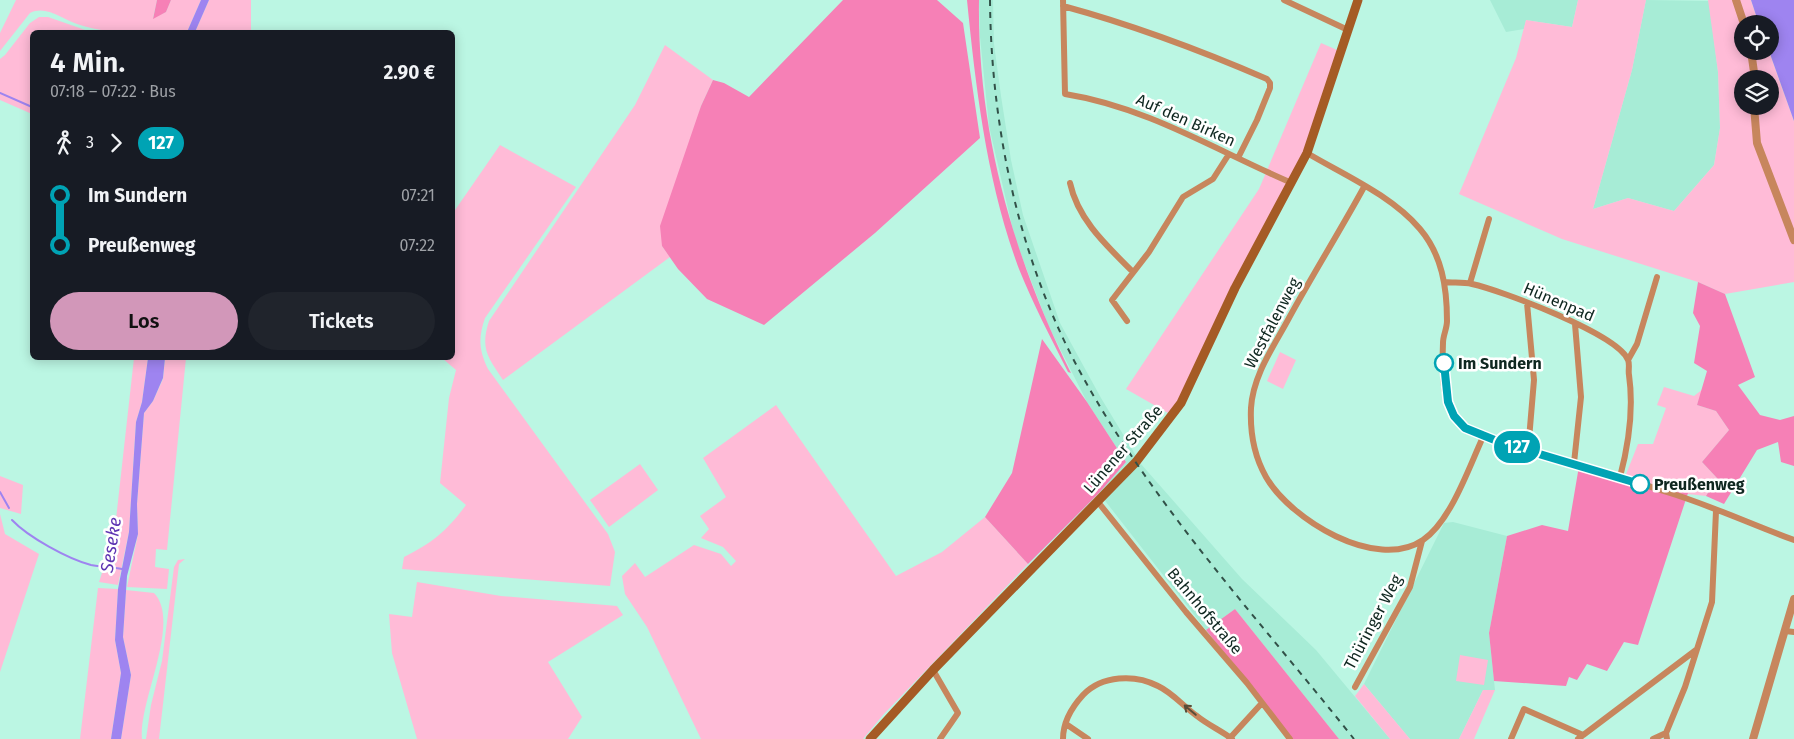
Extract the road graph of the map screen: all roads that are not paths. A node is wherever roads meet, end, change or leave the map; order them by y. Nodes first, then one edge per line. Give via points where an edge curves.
1 (1284, 0) edge
2 (1358, 0) edge
3 (1736, 0) edge
4 (1063, 3) edge
5 (1741, 15) edge
6 (1348, 30) junction
7 (1755, 115) edge
8 (1307, 153) junction
9 (1229, 154) junction
10 (1238, 158) junction
11 (1070, 183) dead end
12 (1292, 183) junction
13 (1364, 187) junction
14 (1489, 219) dead end
15 (1794, 240) edge
16 (1133, 272) junction
17 (1657, 277) dead end
18 (1445, 282) junction
19 (1470, 283) junction
20 (1527, 304) junction
21 (1128, 321) dead end
22 (1575, 324) junction
23 (1628, 360) junction
24 (1483, 437) junction
25 (1528, 451) junction
26 (1574, 463) junction
27 (1620, 478) junction
28 (1098, 502) junction
29 (1716, 510) junction
30 (1422, 540) junction
31 (1794, 540) edge
32 (1794, 599) edge
33 (1784, 631) junction
34 (1794, 632) edge
35 (1696, 650) junction
36 (934, 670) junction
37 (1355, 687) dead end
38 (1262, 703) junction
39 (1066, 724) junction
40 (1666, 736) edge
41 (1581, 737) edge
42 (1230, 738) edge
43 (870, 739) edge
44 (940, 739) edge
45 (1063, 739) edge
46 (1088, 739) edge
47 (1290, 739) edge
48 (1511, 739) edge
49 (1653, 739) edge
50 (1753, 739) edge

1 - 6 street
2 - 6 main road, Lünener Straße
3 - 5 street
4 - 9 street, Auf den Birken via 1065,94 1128,109
4 - 10 street via 1191,46 1267,79 1270,88
6 - 8 main road, Lünener Straße
7 - 15 street via 1757,143
8 - 12 main road, Lünener Straße
8 - 13 street
9 - 10 street, Auf den Birken
9 - 16 street via 1210,182 1183,197
10 - 12 street, Auf den Birken
11 - 16 street via 1082,215
12 - 28 main road, Lünener Straße via 1235,288 1182,403 1147,449
13 - 18 street via 1401,211 1420,229 1435,252
13 - 30 street, Westfalenweg via 1261,369 1251,406 1253,444 1266,478 1311,523 1372,550 1395,550
14 - 19 street
16 - 21 street via 1112,300
17 - 23 street via 1637,344
18 - 19 street, Hünenpad
18 - 24 street via 1447,321 1443,344 1448,402 1465,428
19 - 20 street, Hünenpad
20 - 22 street, Hünenpad
20 - 25 street via 1534,380
22 - 23 street, Hünenpad via 1614,344
22 - 26 street via 1581,397
23 - 27 street via 1631,414 1628,447
24 - 25 street
24 - 30 street, Westfalenweg via 1445,515
25 - 26 street
26 - 27 street
27 - 29 street
28 - 36 main road, Lünener Straße
28 - 38 street, Bahnhofstraße
29 - 31 street
29 - 35 street via 1712,602
30 - 37 street, Thüringer Weg via 1410,587
32 - 33 street
33 - 34 street
33 - 50 street
35 - 40 street
35 - 41 street
36 - 43 main road, Lünener Straße
36 - 44 street via 958,713
38 - 42 street
38 - 47 street, Bahnhofstraße
42 -> 39 street via 1159,686 1133,678 1108,680 1086,692 1076,703
39 - 45 street
39 - 46 street
40 - 49 street
41 - 48 street via 1524,709

